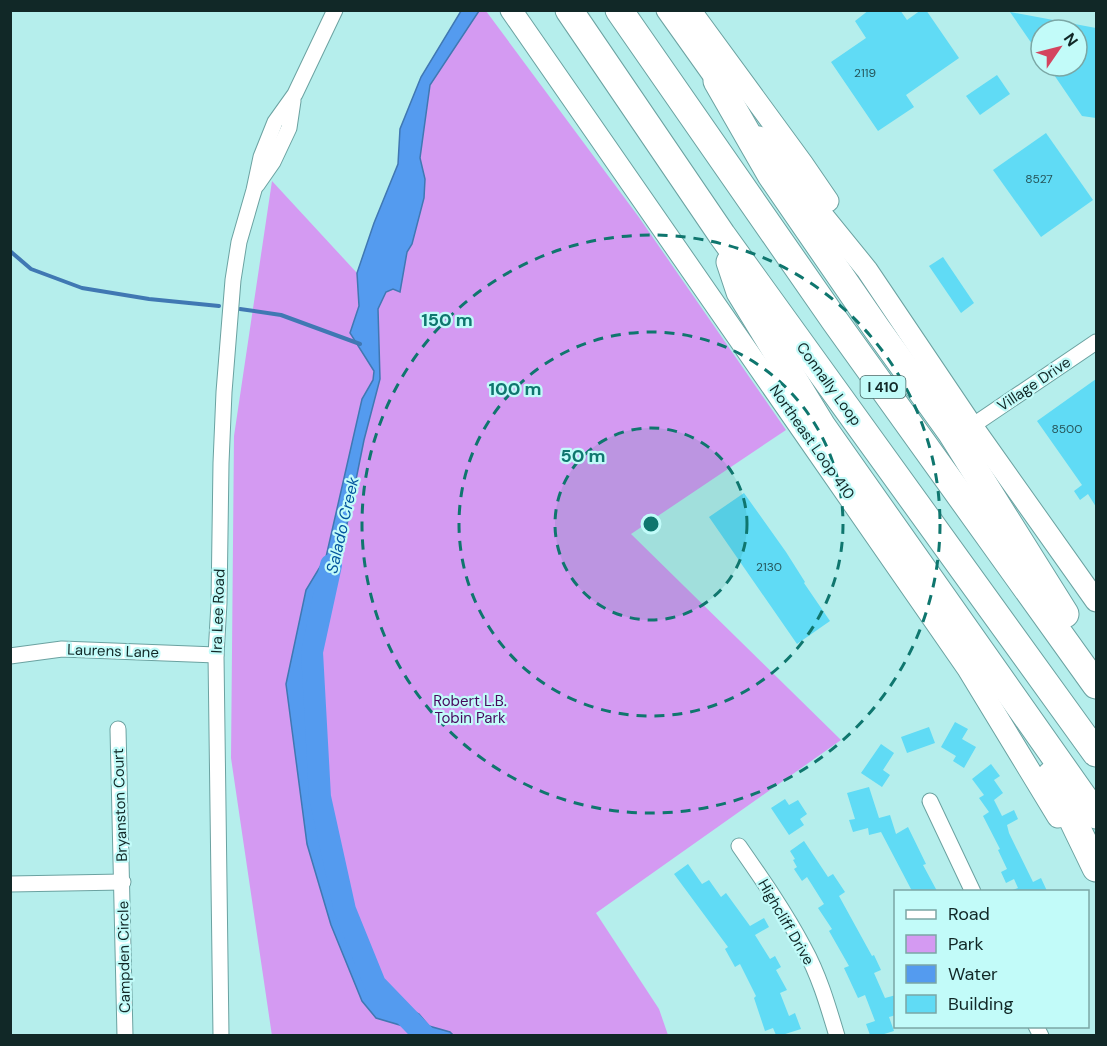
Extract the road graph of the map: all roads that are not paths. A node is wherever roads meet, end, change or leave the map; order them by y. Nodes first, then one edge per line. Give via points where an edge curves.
1 (334, 10) edge
2 (511, 10) edge
3 (569, 10) edge
4 (619, 10) edge
5 (667, 10) edge
6 (690, 10) edge
7 (717, 81) junction
8 (722, 235) junction
9 (888, 302) junction
10 (1096, 342) edge
11 (972, 426) junction
12 (1096, 601) edge
13 (966, 629) junction
14 (216, 655) junction
15 (10, 656) edge
16 (1096, 667) edge
17 (1096, 685) edge
18 (118, 729) dead end
19 (1096, 753) edge
20 (930, 801) dead end
21 (1096, 815) edge
22 (739, 846) dead end
23 (1096, 868) edge
24 (123, 882) junction
25 (10, 884) edge
26 (1096, 884) edge
27 (973, 890) edge
28 (125, 1035) edge
29 (220, 1035) edge
30 (837, 1035) edge

1 - 14 street, Ira Lee Road via 295,94 274,122 243,224 233,280 222,452
2 - 26 main road, Northeast Loop 410 via 968,669
3 - 8 highway, Connally Loop / I 410
4 - 17 highway, I 410 via 835,321
5 - 7 main road
6 - 9 main road via 840,219
7 - 9 main road
7 - 16 highway via 771,175 951,432
8 - 13 highway via 740,291 822,426
8 - 19 highway, Connally Loop / I 410
9 - 11 main road
10 - 11 street, Village Drive
11 - 12 main road
13 - 21 highway
13 - 23 highway via 1040,754
14 - 15 street, Laurens Lane via 62,649
14 - 29 street, Ira Lee Road
18 - 24 street, Bryanston Court
20 - 27 street
22 - 30 street, Highcliff Drive via 805,950
24 - 25 street, Campden Circle
24 - 28 street, Campden Circle

